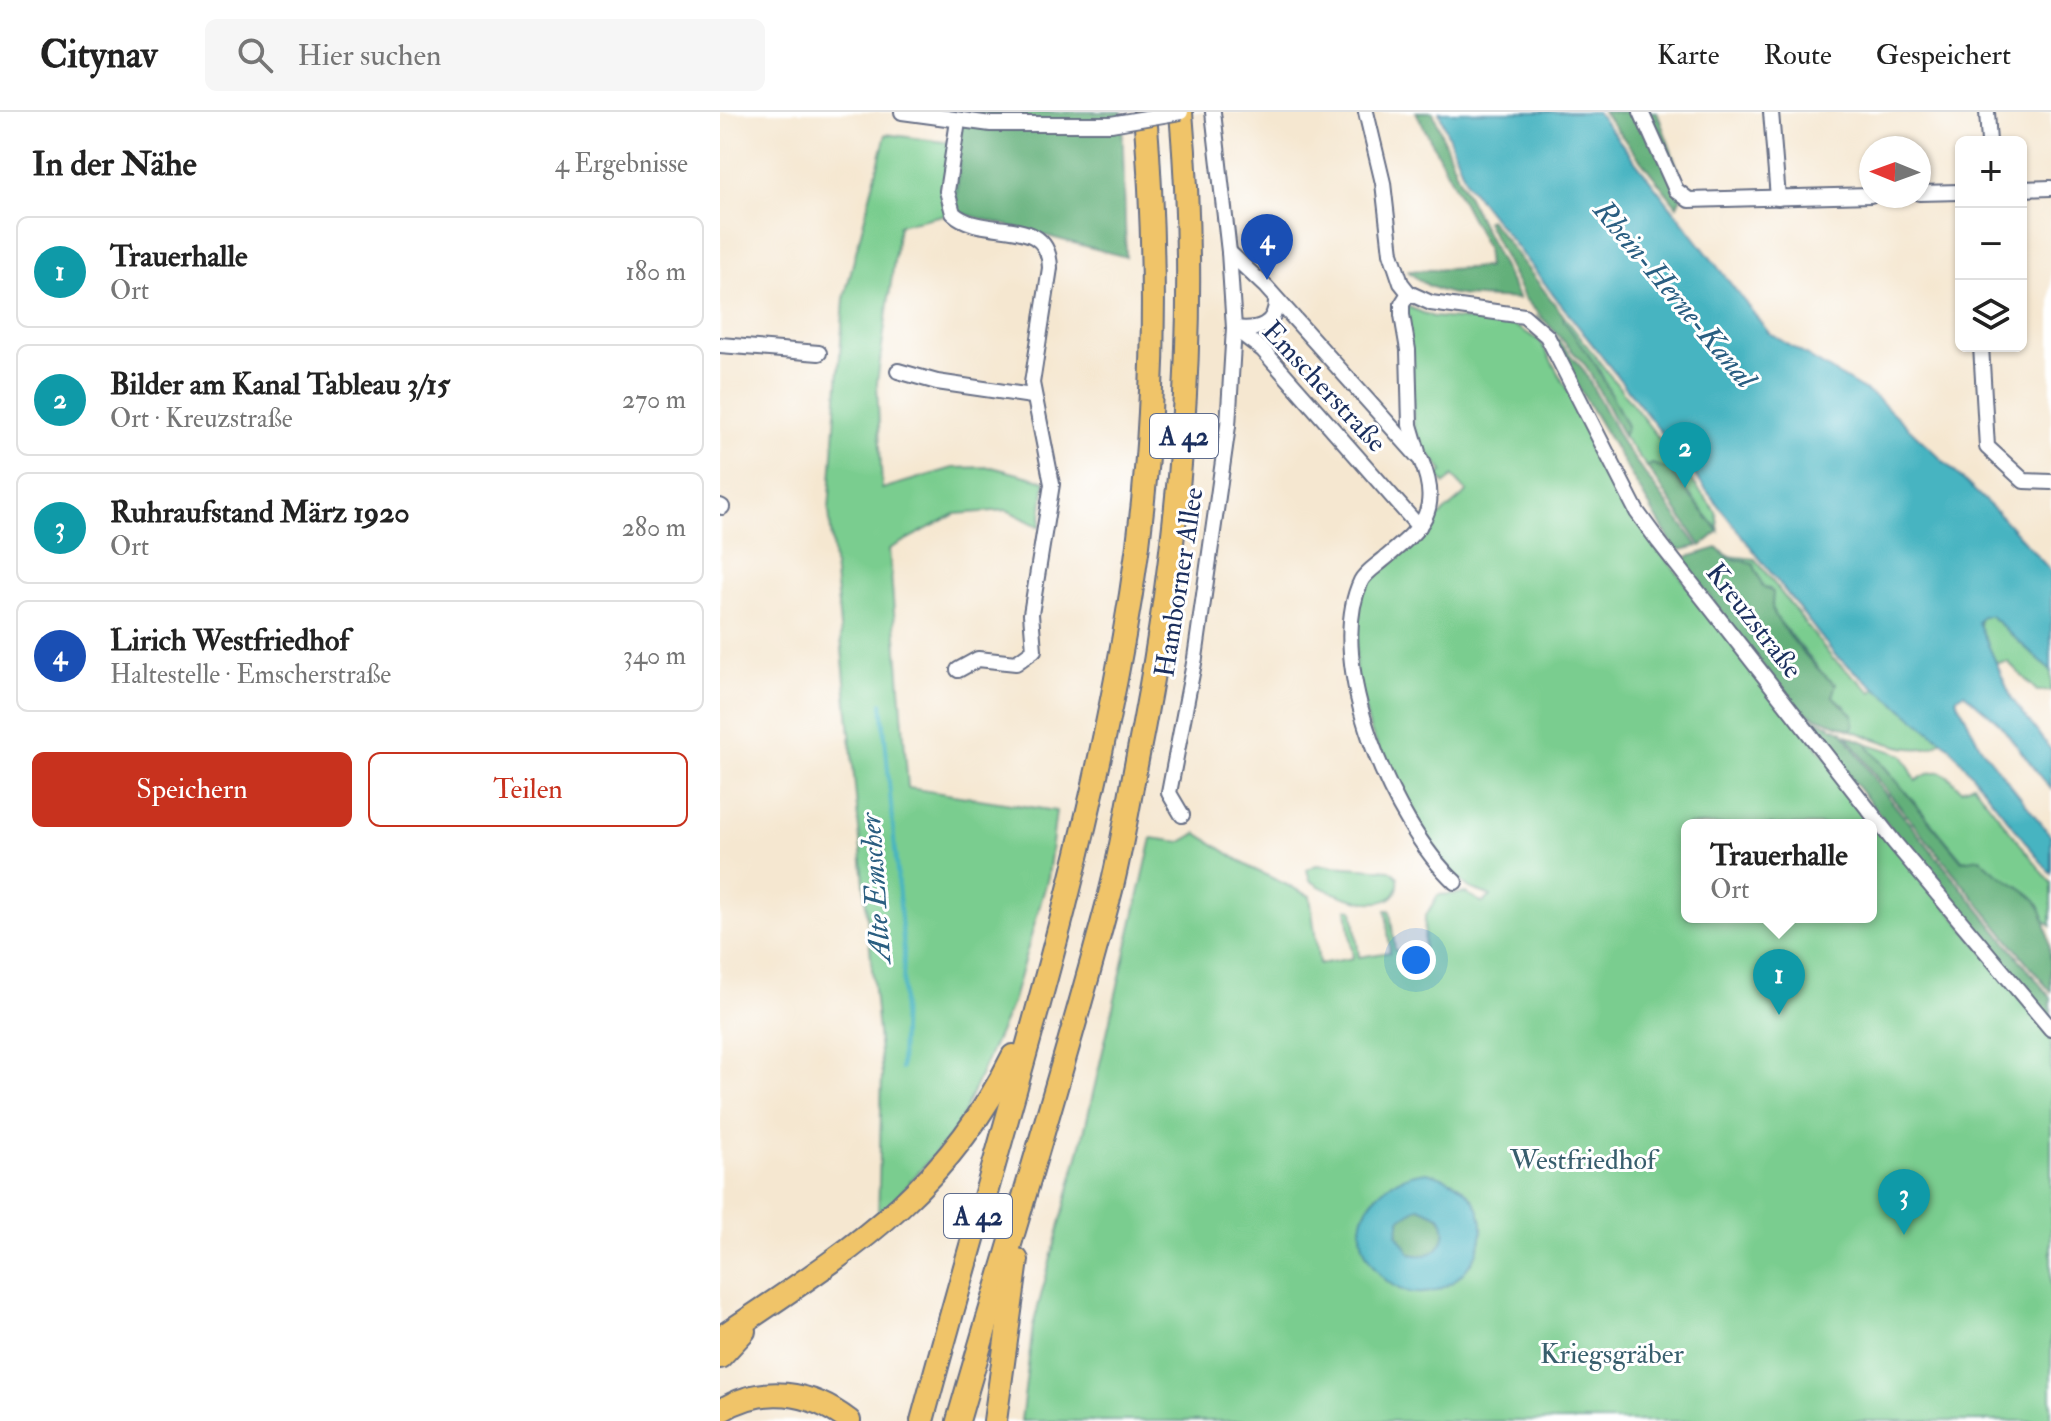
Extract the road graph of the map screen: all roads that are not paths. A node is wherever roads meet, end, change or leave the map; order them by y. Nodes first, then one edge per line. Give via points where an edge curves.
1 (902, 112) edge
2 (1145, 112) edge
3 (1181, 112) edge
4 (1213, 112) edge
5 (1366, 112) edge
6 (1641, 112) edge
7 (1771, 112) edge
8 (1987, 112) edge
9 (958, 121) junction
10 (1989, 136) edge
11 (2051, 188) edge
12 (2027, 189) edge
13 (1955, 192) edge
14 (1931, 193) edge
15 (1859, 195) edge
16 (1778, 198) junction
17 (1229, 252) junction
18 (1409, 293) junction
19 (1276, 299) junction
20 (1234, 328) junction
21 (720, 345) edge
22 (1981, 352) edge
23 (819, 353) dead end
24 (898, 371) dead end
25 (1032, 396) junction
26 (1422, 462) junction
27 (2051, 482) edge
28 (1419, 527) junction
29 (958, 670) dead end
30 (1182, 815) dead end
31 (1876, 819) edge
32 (1877, 820) edge
33 (1455, 882) dead end
34 (1035, 1012) junction
35 (2051, 1029) edge
36 (1034, 1158) junction
37 (769, 1304) junction
38 (720, 1338) edge
39 (720, 1357) edge
40 (720, 1411) edge
41 (849, 1421) edge
42 (922, 1421) edge
43 (958, 1421) edge
44 (995, 1421) edge

1 - 9 street
2 - 34 highway, A 42 via 1154,272 1143,492 1133,578 1092,783
3 - 9 street, bridge via 1094,126
3 - 36 highway, A 42 via 1190,270 1188,381 1168,588 1110,896
4 - 17 street, Hamborner Allee
5 - 18 street via 1383,183 1393,266
6 - 16 street via 1676,190 1685,198
7 - 16 street
8 - 10 street
9 - 25 street via 947,191 953,213 976,225 1035,235 1049,253
11 - 12 street
13 - 14 street
15 - 16 street
17 - 19 street, Emscherstraße
17 - 20 street, Hamborner Allee
18 - 26 street, Emscherstraße via 1402,315 1410,425
18 - 31 street, Kreuzstraße via 1443,306 1517,314 1547,336 1637,512
19 - 20 street, Emscherstraße via 1274,316 1266,324
19 - 26 street, Emscherstraße
20 - 28 street, Emscherstraße via 1263,350
20 - 30 street, Hamborner Allee via 1228,426 1195,658 1169,793
21 - 23 street
22 - 27 street via 1987,447 2024,481
24 - 25 street
25 - 29 street via 1052,484 1031,614 1034,650 1016,663 978,659
26 - 28 street, Emscherstraße via 1432,501
28 - 33 street via 1362,579 1351,672 1367,731 1405,817
32 - 35 street, Kreuzstraße
34 - 37 highway via 991,1100 939,1171 880,1226
34 - 42 highway, A 42
36 - 43 highway, A 42
36 - 44 highway
37 - 38 highway
37 - 39 highway
40 - 41 highway via 753,1396 781,1394 824,1404

